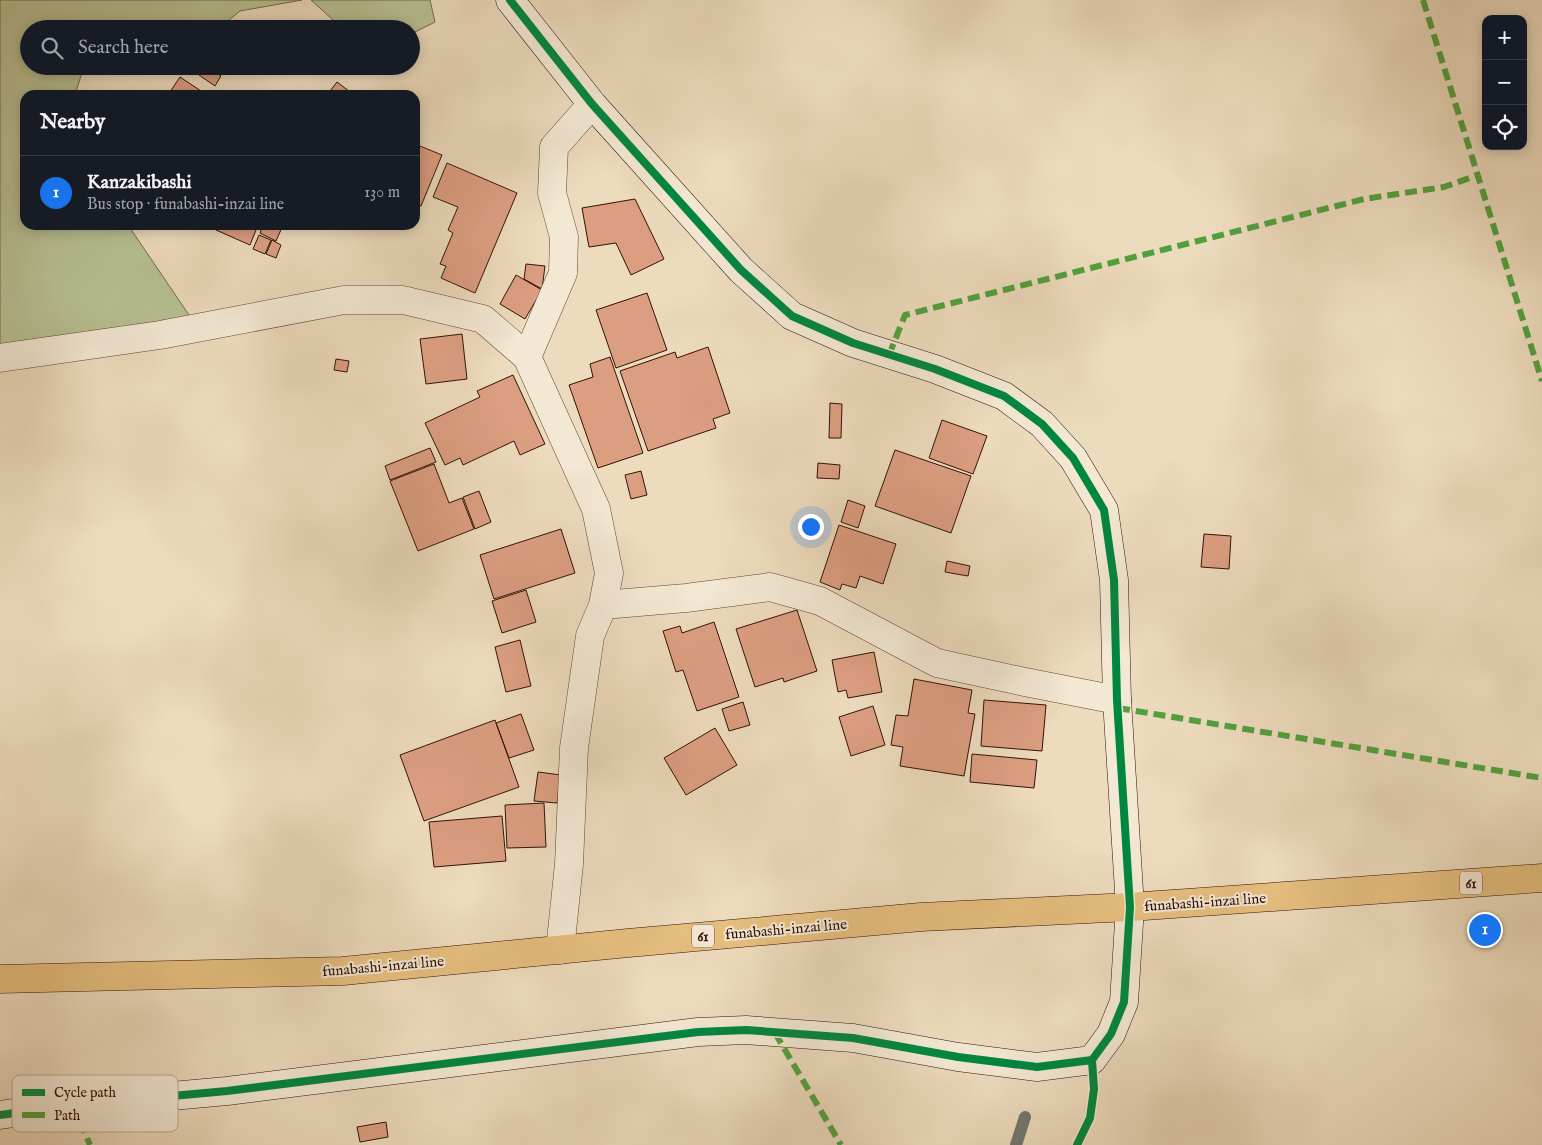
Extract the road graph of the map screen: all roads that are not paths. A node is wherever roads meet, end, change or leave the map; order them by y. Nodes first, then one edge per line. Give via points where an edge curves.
1 (510, 0) edge
2 (592, 104) junction
3 (527, 357) junction
4 (0, 358) edge
5 (603, 605) junction
6 (1117, 700) junction
7 (1542, 878) edge
8 (1130, 907) junction
9 (560, 950) junction
10 (0, 979) edge
11 (178, 1095) edge

1 - 2 street
2 - 3 street via 554,147 552,194 564,237 564,273
2 - 6 street via 740,270 792,316 853,344 935,369 1004,396 1042,424 1073,458 1104,510 1114,580
3 - 4 street via 483,319 402,300 344,300 160,335
3 - 5 street via 596,509 609,573
5 - 6 street via 770,587 820,601 937,662
5 - 9 street via 590,636 574,748 569,864
6 - 8 street
7 - 8 main road, funabashi-inzai line / 61
8 - 9 main road, funabashi-inzai line / 61 via 921,918
8 - 11 street via 1124,1002 1111,1034 1092,1060 1037,1068 854,1038 717,1031
9 - 10 main road, funabashi-inzai line / 61 via 343,971

